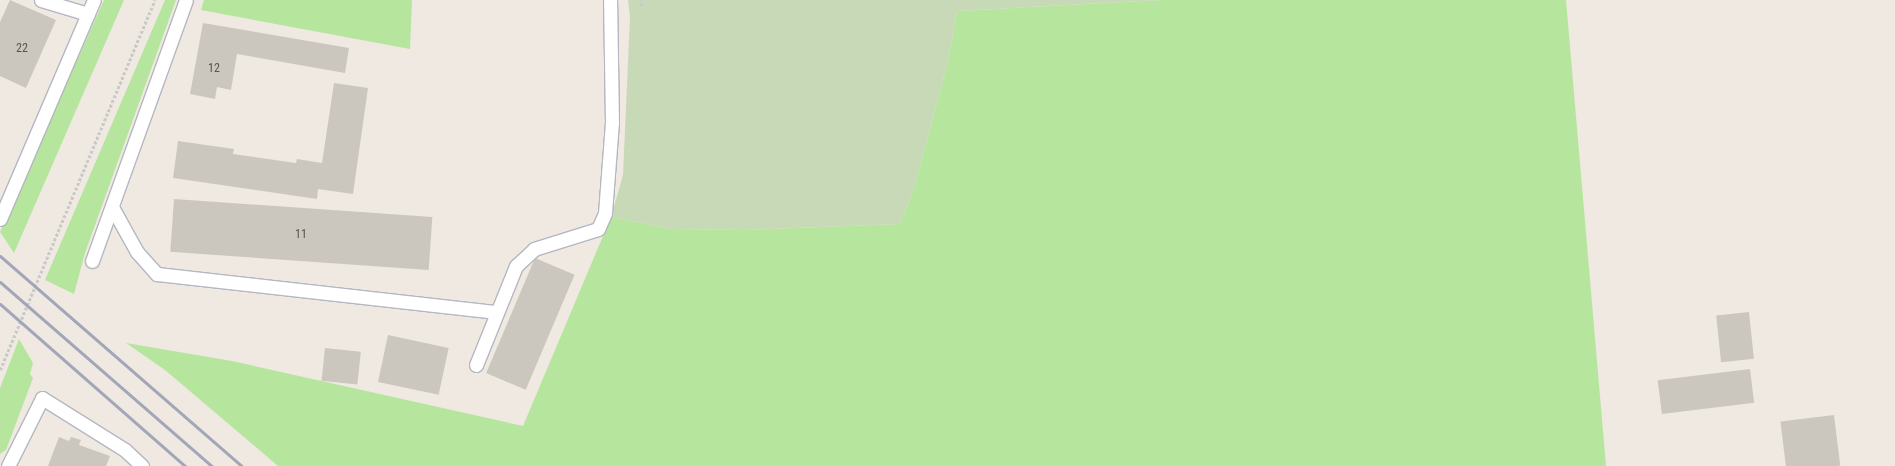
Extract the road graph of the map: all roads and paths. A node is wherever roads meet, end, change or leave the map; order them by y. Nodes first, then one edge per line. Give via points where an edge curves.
1 (41, 0) edge
2 (94, 0) edge
3 (155, 0) edge
4 (186, 0) edge
5 (610, 0) edge
6 (641, 0) edge
7 (641, 6) dead end
8 (88, 14) junction
9 (112, 206) junction
10 (0, 219) edge
11 (92, 260) dead end
12 (496, 312) junction
13 (476, 365) dead end
14 (0, 370) edge
15 (8, 466) edge
16 (142, 466) edge

1 - 8 lane
2 - 8 lane
3 - 14 path
4 - 9 lane
5 - 12 lane via 612,123 605,213 598,229 534,249 516,266
6 - 7 path
8 - 10 lane
9 - 11 lane
9 - 12 lane via 137,252 157,274
12 - 13 lane
15 - 16 lane via 42,398 125,450

